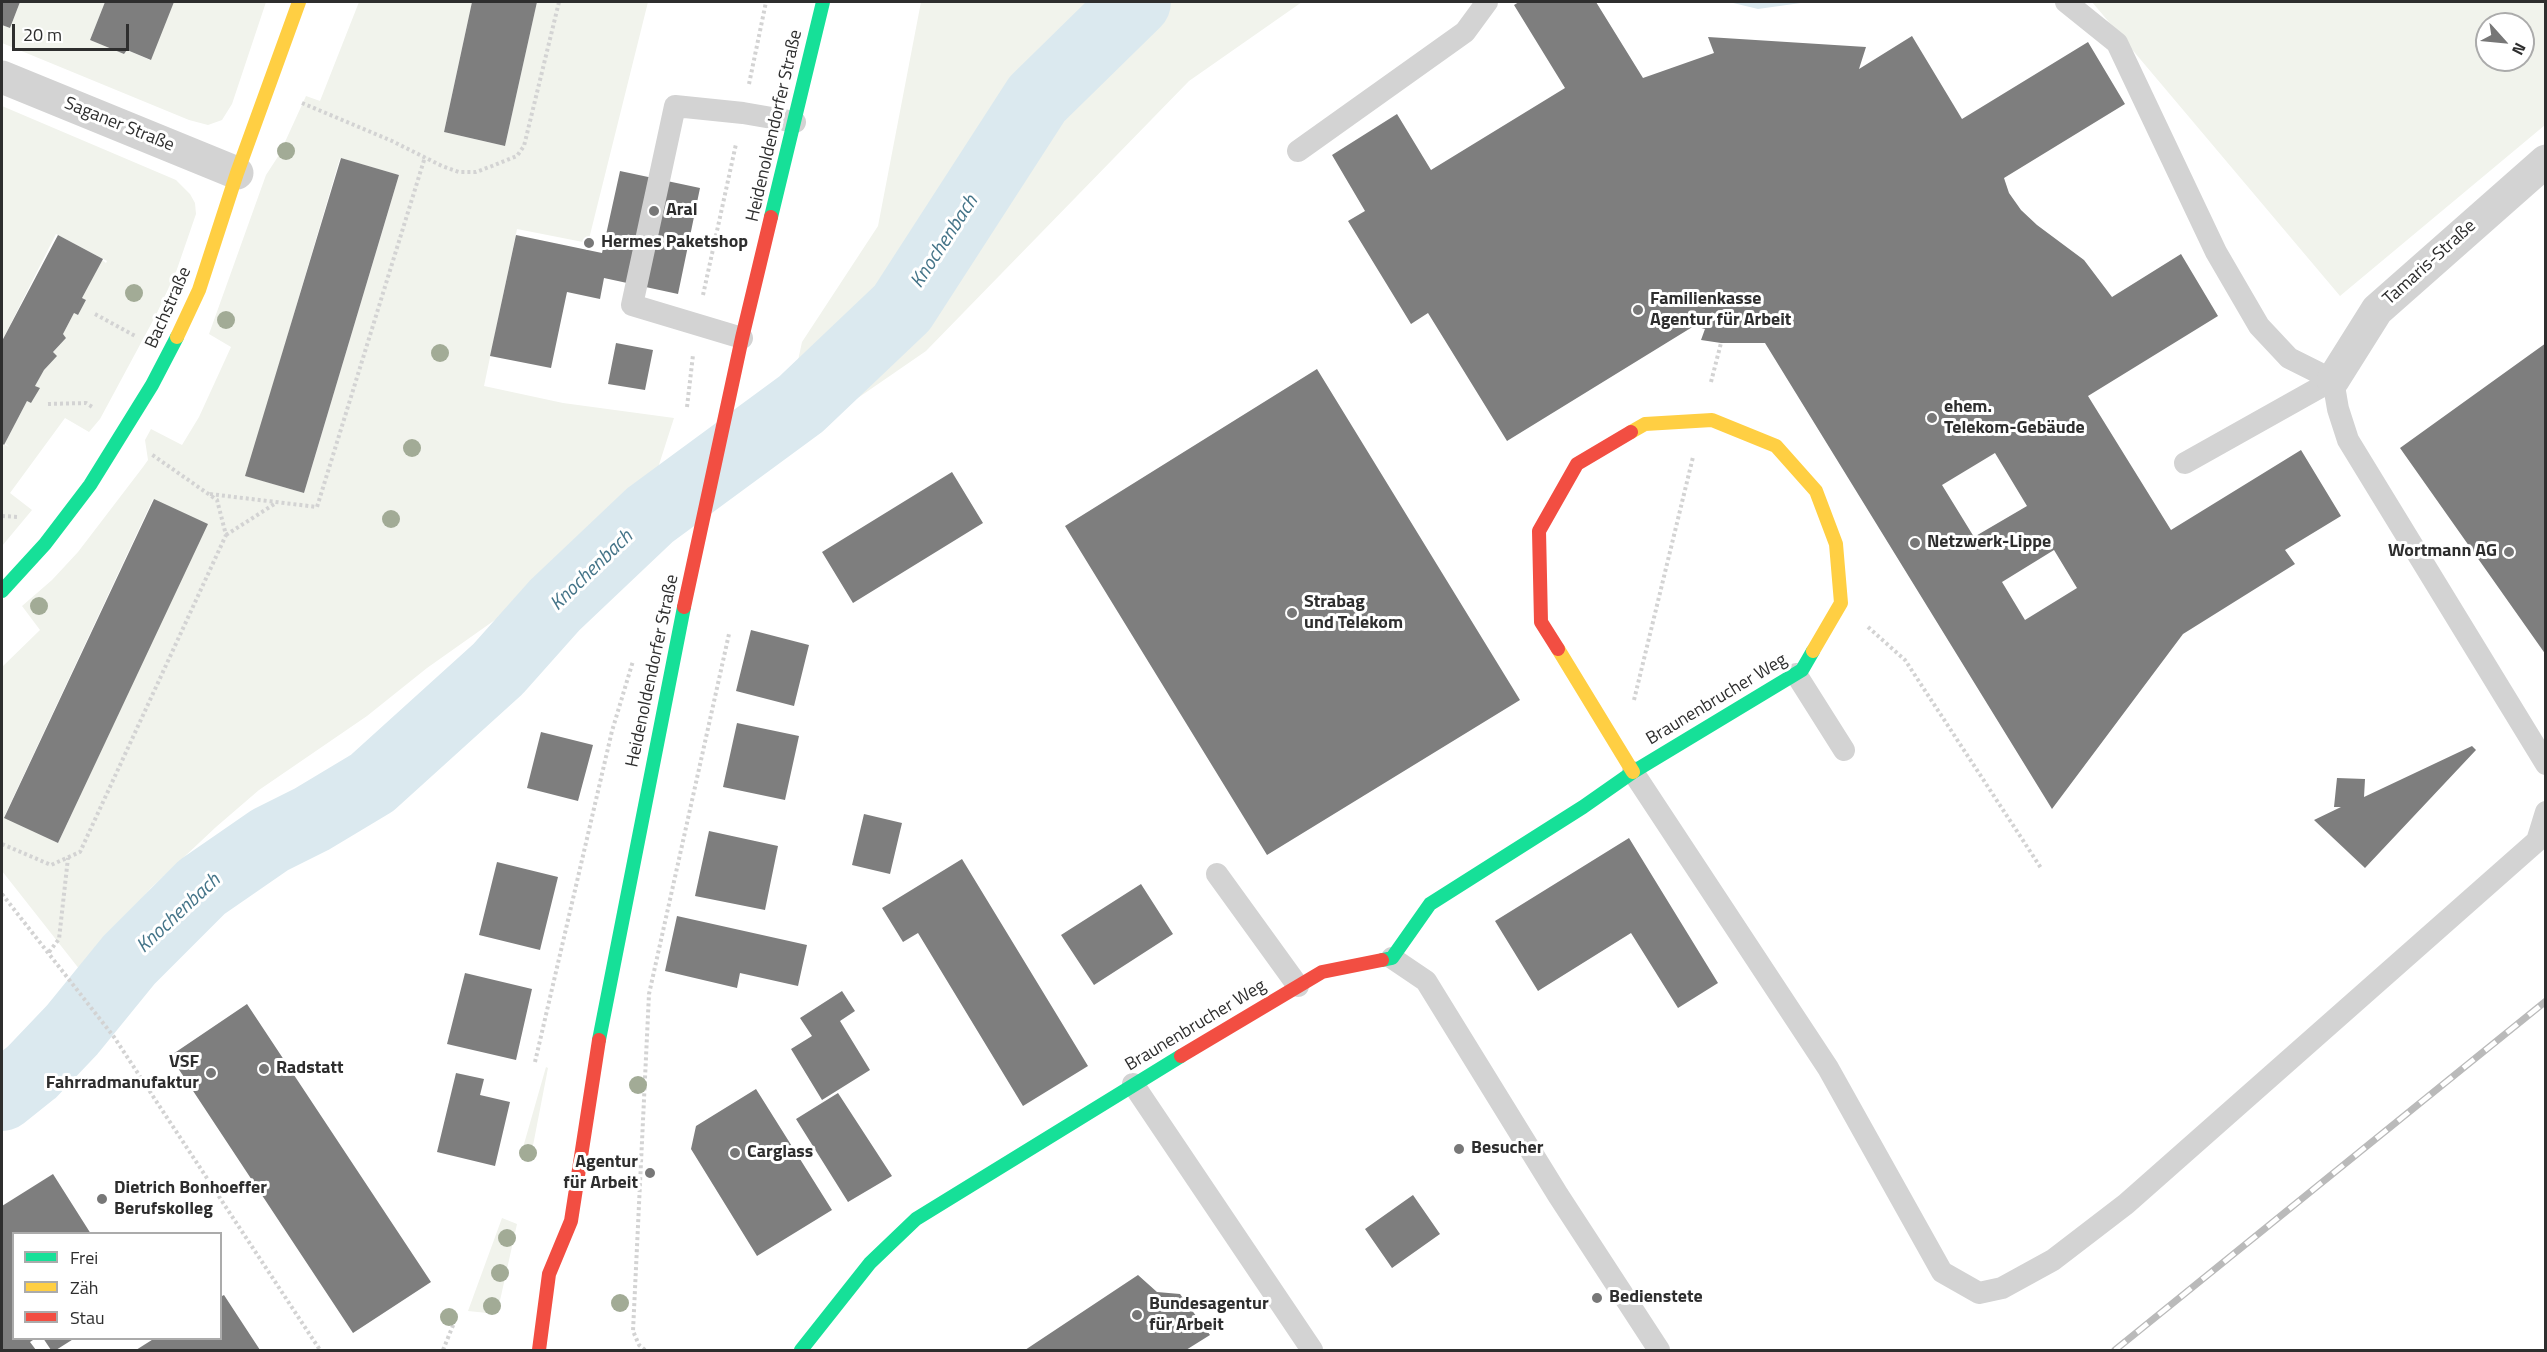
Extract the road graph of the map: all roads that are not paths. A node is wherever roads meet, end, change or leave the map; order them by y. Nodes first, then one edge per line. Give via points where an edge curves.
1 (299, 2) edge
2 (823, 2) edge
3 (1487, 2) edge
4 (2066, 2) edge
5 (2, 77) edge
6 (795, 122) junction
7 (1298, 152) dead end
8 (2546, 161) edge
9 (237, 173) junction
10 (742, 338) junction
11 (2333, 380) junction
12 (2185, 463) dead end
13 (2, 591) edge
14 (1796, 674) junction
15 (1844, 750) dead end
16 (2546, 764) edge
17 (1633, 772) junction
18 (2546, 812) edge
19 (1217, 874) dead end
20 (1392, 958) junction
21 (1298, 986) junction
22 (1133, 1084) junction
23 (538, 1350) edge
24 (801, 1350) edge
25 (1312, 1350) edge
26 (1659, 1350) edge

1 - 9 street, Bachstraße
2 - 6 street, Heidenoldendorfer Straße
3 - 7 lane via 1465,32
4 - 11 lane via 2116,43 2216,252 2259,326 2289,358
5 - 9 street, Saganer Straße
6 - 10 street, Heidenoldendorfer Straße
6 - 10 lane via 675,106 632,305
8 - 11 street, Tamaris-Straße via 2377,310
9 - 13 street, Bachstraße via 199,291 152,386 90,485 45,544
10 - 23 street, Heidenoldendorfer Straße via 614,950 571,1221 549,1274
11 - 12 lane
11 - 16 lane via 2348,440
14 - 15 lane
14 - 17 street, Braunenbrucher Weg
14 - 17 street, Braunenbrucher Weg via 1841,603 1836,544 1816,491 1776,446 1712,420 1645,424 1577,464 1539,531 1541,621
17 - 18 lane via 1828,1068 1942,1272 1979,1293 2002,1288 2053,1260 2126,1204 2537,841
17 - 20 street, Braunenbrucher Weg via 1430,904
19 - 21 lane
20 - 21 street, Braunenbrucher Weg via 1322,972
20 - 26 lane via 1426,981
21 - 22 street, Braunenbrucher Weg
22 - 24 street, Braunenbrucher Weg via 916,1219 870,1263
22 - 25 lane

